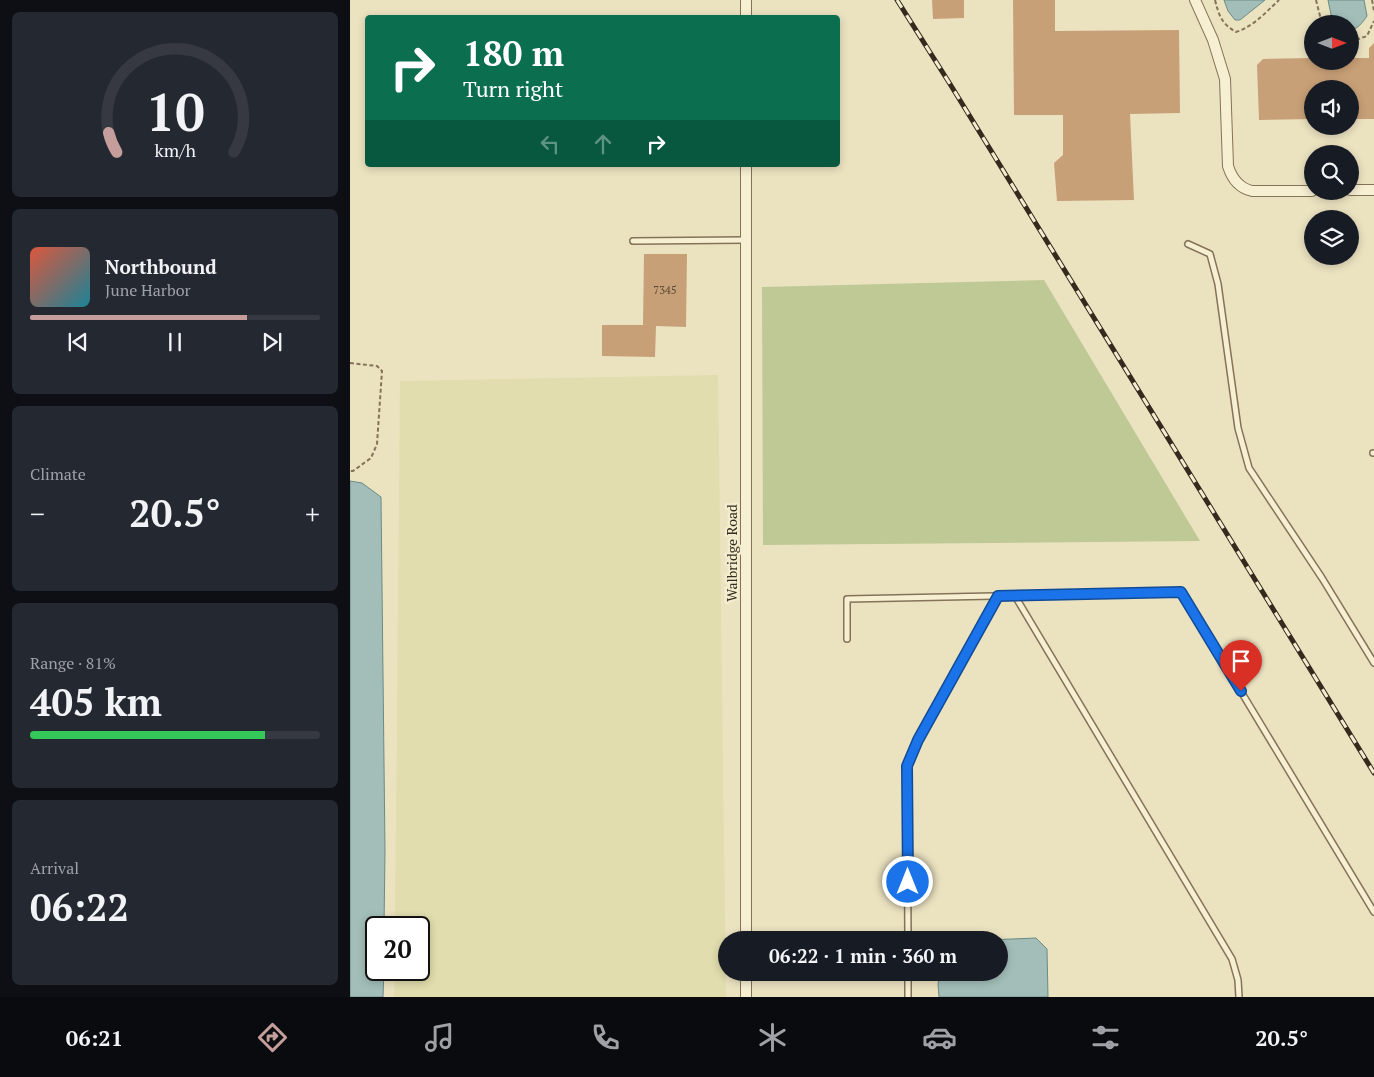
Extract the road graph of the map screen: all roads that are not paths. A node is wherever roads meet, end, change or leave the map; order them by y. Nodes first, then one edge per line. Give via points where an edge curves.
1 (746, 0) edge
2 (1195, 0) edge
3 (746, 15) edge
4 (746, 167) edge
5 (1359, 190) edge
6 (1374, 190) edge
7 (1304, 191) edge
8 (746, 240) junction
9 (633, 241) dead end
10 (1188, 244) dead end
11 (998, 596) junction
12 (1015, 596) junction
13 (847, 639) dead end
14 (1374, 663) edge
15 (1374, 912) edge
16 (746, 931) edge
17 (908, 931) edge
18 (746, 981) edge
19 (908, 981) edge
20 (746, 997) edge
21 (908, 997) edge
22 (1240, 997) edge

1 - 3 street
2 - 7 street via 1226,79 1228,166 1231,175 1244,189 1252,192
4 - 8 street, Walbridge Road
5 - 6 street
8 - 9 lane
8 - 16 street, Walbridge Road
10 - 14 lane via 1210,254 1238,428 1250,468
11 - 12 lane
11 - 13 lane via 847,599
11 - 17 lane via 918,740 907,766
12 - 15 lane via 1181,592
12 - 22 lane via 1232,959
18 - 20 street
19 - 21 lane

